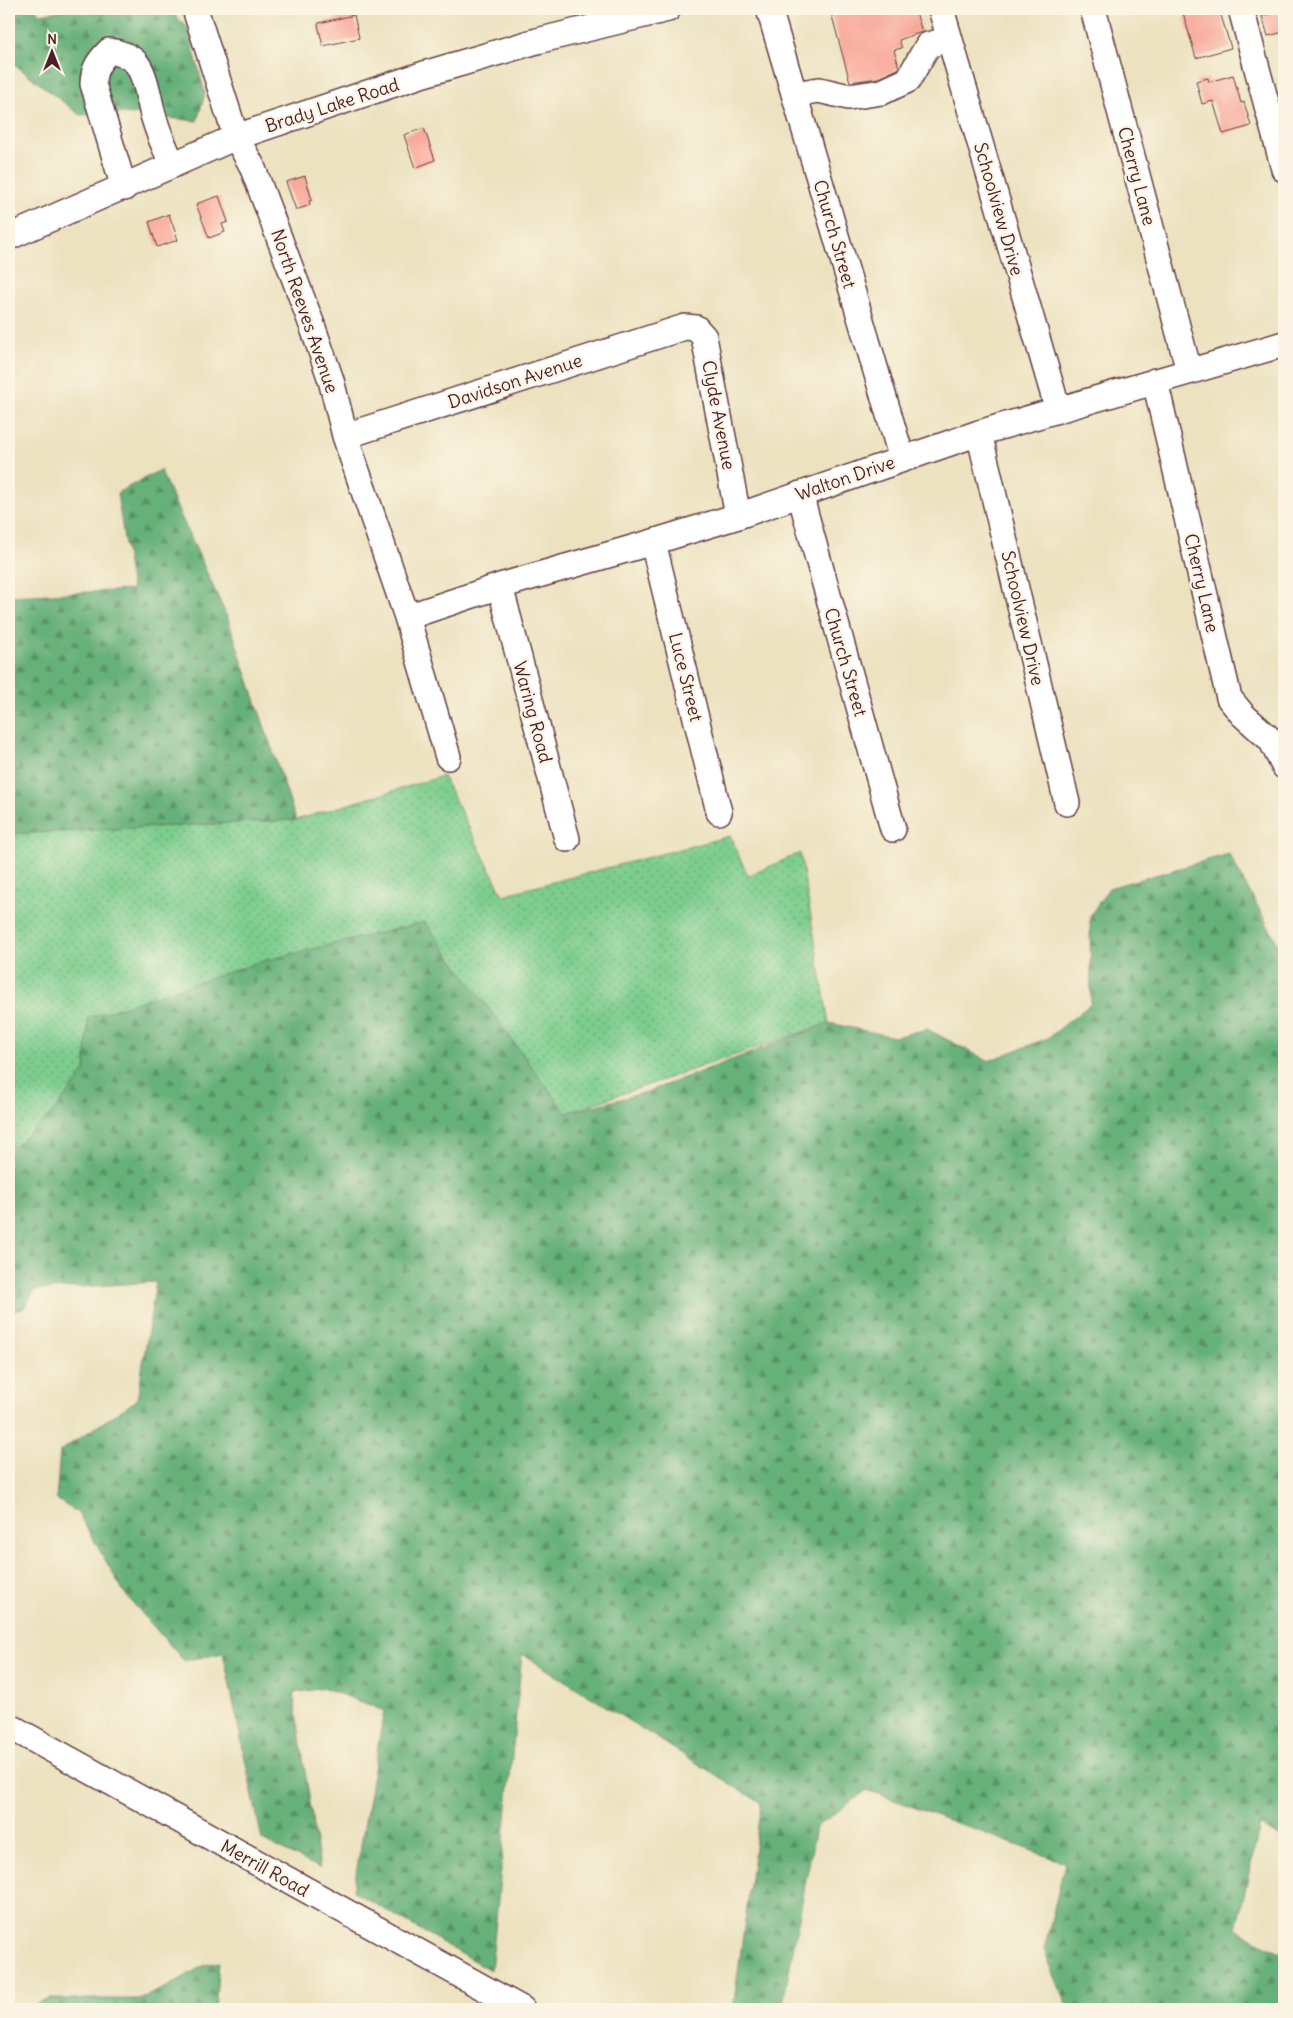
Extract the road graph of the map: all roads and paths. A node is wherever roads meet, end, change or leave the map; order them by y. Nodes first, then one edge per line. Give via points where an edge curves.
1 (195, 9) edge
2 (668, 9) edge
3 (768, 9) edge
4 (941, 9) edge
5 (1093, 9) edge
6 (1241, 9) edge
7 (627, 14) edge
8 (950, 39) junction
9 (794, 94) junction
10 (236, 137) junction
11 (173, 165) junction
12 (1284, 169) edge
13 (124, 188) junction
14 (9, 237) edge
15 (685, 326) joint
16 (1284, 344) edge
17 (1189, 371) junction
18 (1155, 380) junction
19 (1058, 410) junction
20 (979, 433) junction
21 (345, 436) junction
22 (902, 459) junction
23 (800, 494) junction
24 (738, 516) junction
25 (653, 542) junction
26 (500, 586) junction
27 (408, 617) junction
28 (448, 757) dead end
29 (1284, 766) edge
30 (1067, 803) dead end
31 (720, 812) dead end
32 (893, 829) dead end
33 (567, 839) dead end
34 (9, 1726) edge
35 (522, 2009) edge

1 - 10 street, North Reeves Avenue
2 - 7 street, Brady Lake Road
3 - 9 street, Church Street
4 - 8 street, Schoolview Drive
5 - 17 street, Cherry Lane
6 - 12 street
7 - 10 street, Brady Lake Road via 424,74
8 - 9 street via 928,45 908,80 882,92 849,97 818,90
8 - 19 street, Schoolview Drive
9 - 22 street, Church Street
10 - 11 street, Brady Lake Road
10 - 21 street, North Reeves Avenue via 252,166 285,248 331,380
11 - 13 street, Brady Lake Road
11 - 13 street via 137,64 109,51 96,66 93,84
13 - 14 street, Brady Lake Road
15 - 21 street, Davidson Avenue
15 - 24 street, Clyde Avenue via 696,328 704,337
16 - 17 street, Walton Drive
17 - 18 street, Walton Drive
18 - 19 street, Walton Drive
18 - 29 street, Cherry Lane via 1228,698 1271,740
19 - 20 street, Walton Drive
20 - 22 street, Walton Drive
20 - 30 street, Schoolview Drive
21 - 27 street, North Reeves Avenue
22 - 23 street, Walton Drive
23 - 24 street, Walton Drive
23 - 32 street, Church Street
24 - 25 street, Walton Drive
25 - 26 street, Walton Drive
25 - 31 street, Luce Street
26 - 27 street, Walton Drive
26 - 33 street, Waring Road
27 - 28 street, North Reeves Avenue
34 - 35 street, Merrill Road

